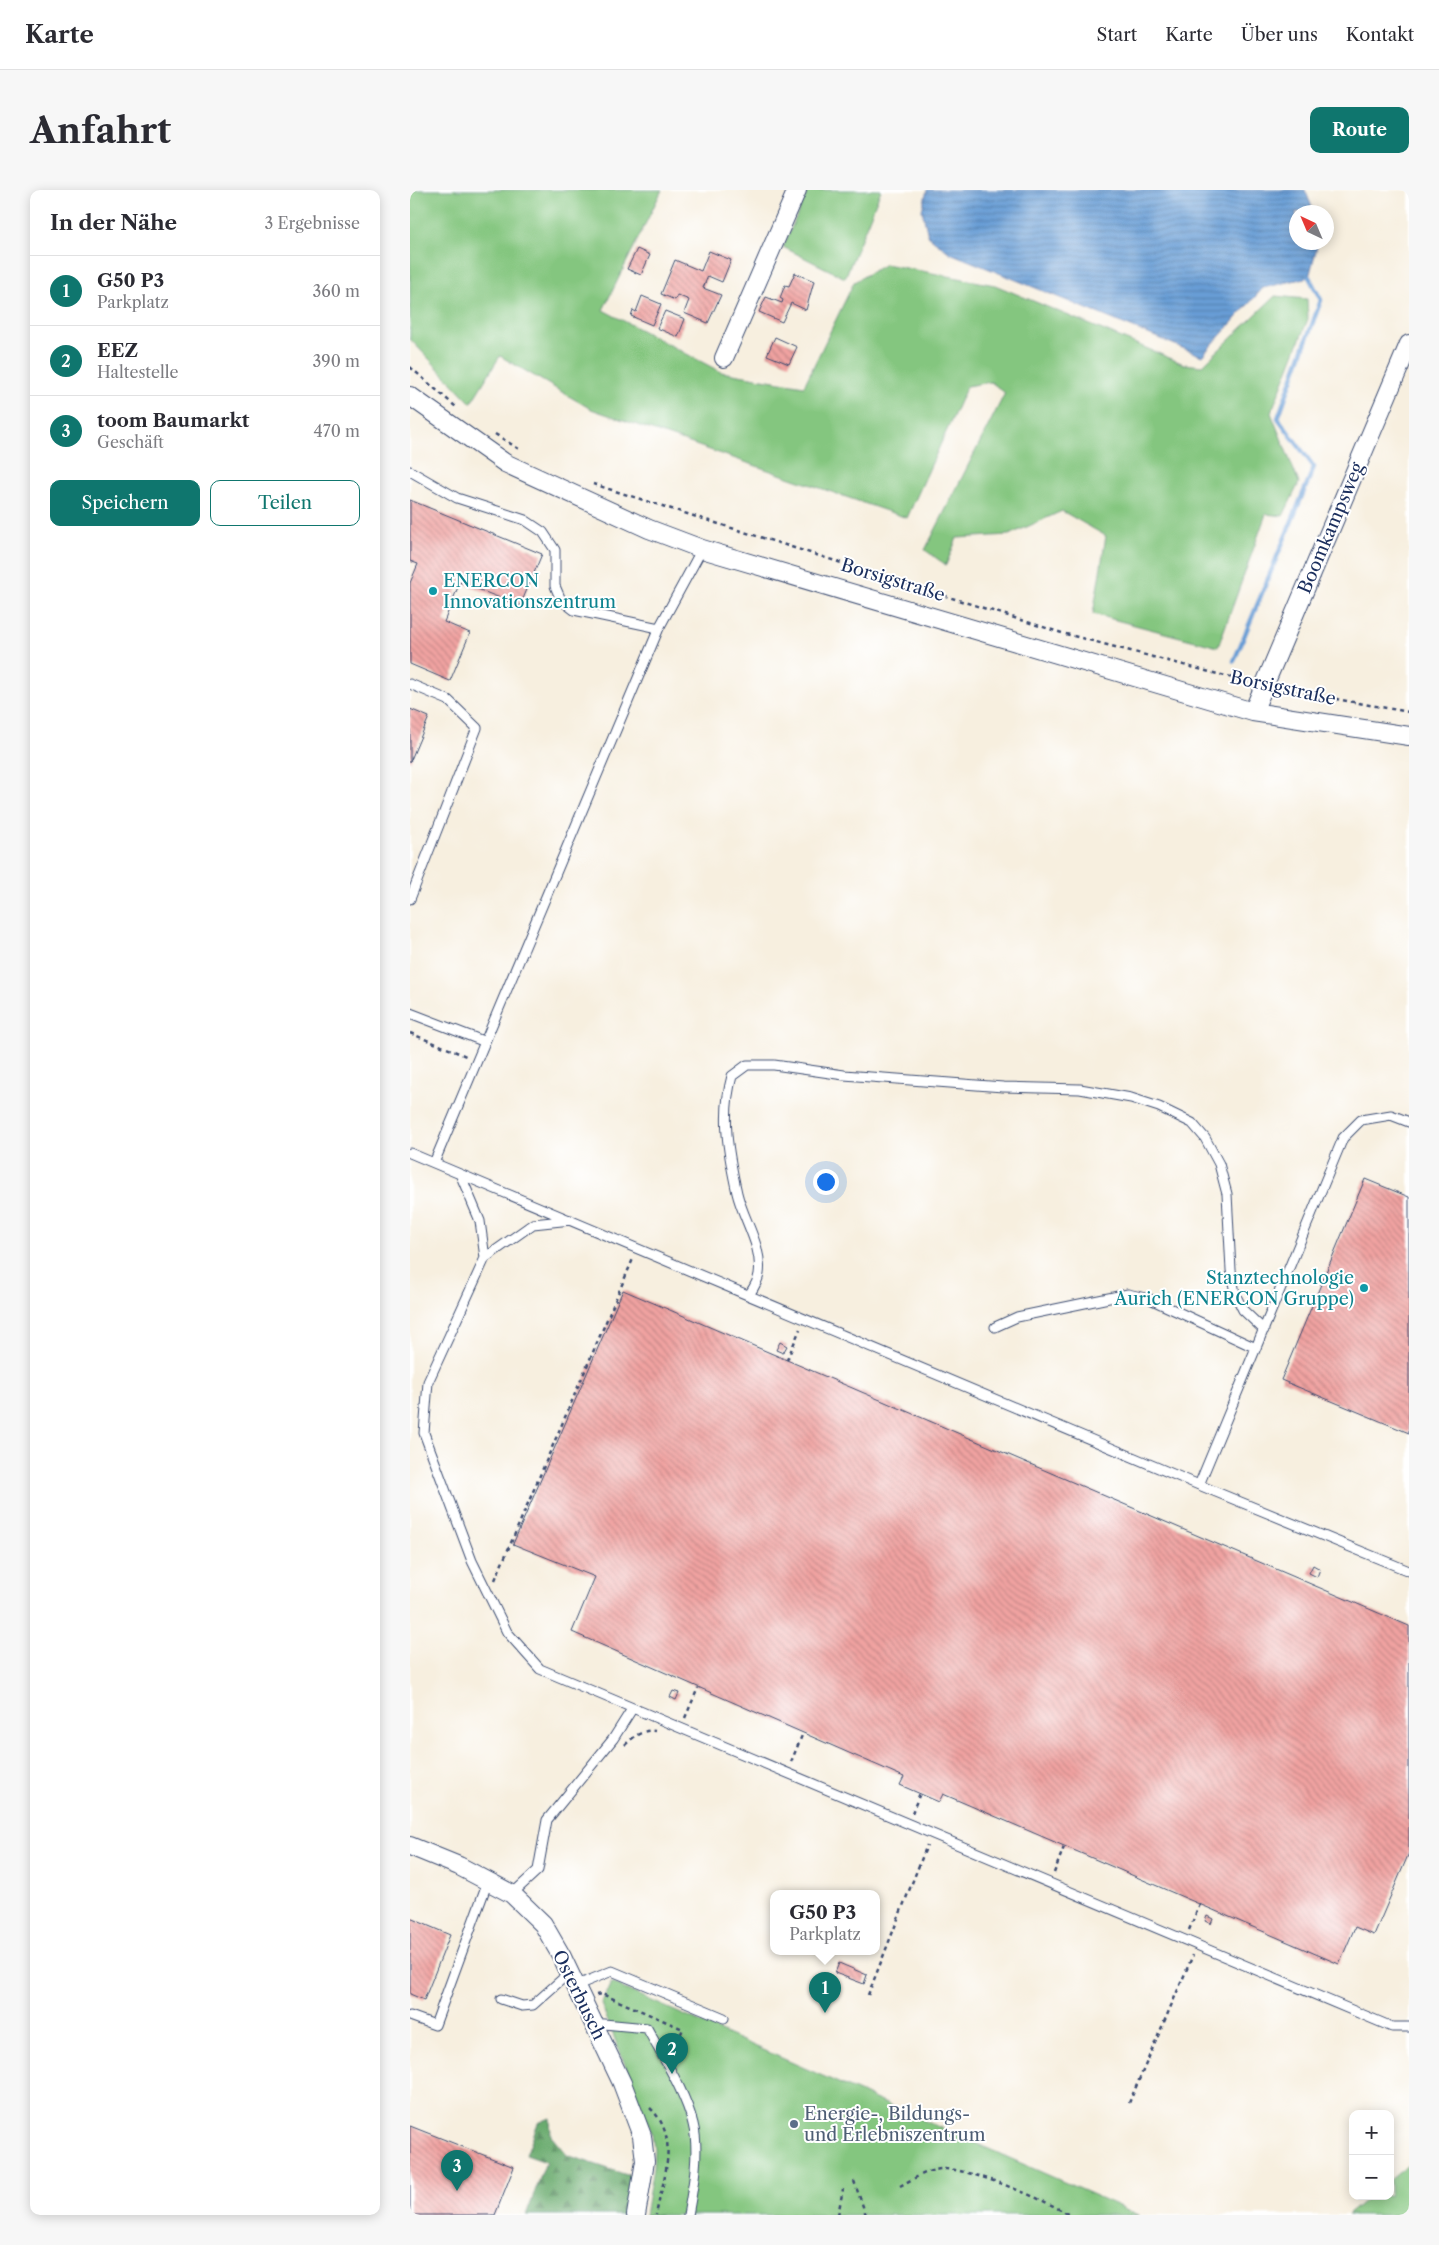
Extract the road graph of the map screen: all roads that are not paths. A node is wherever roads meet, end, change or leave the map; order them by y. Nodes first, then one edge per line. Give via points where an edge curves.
1 (797, 190) edge
2 (1409, 344) edge
3 (724, 358) dead end
4 (410, 396) edge
5 (410, 471) edge
6 (702, 549) junction
7 (659, 628) junction
8 (410, 684) edge
9 (1253, 712) junction
10 (1409, 736) edge
11 (410, 899) edge
12 (410, 1013) edge
13 (484, 1041) junction
14 (1409, 1122) edge
15 (410, 1153) edge
16 (434, 1163) junction
17 (461, 1176) junction
18 (571, 1220) junction
19 (485, 1258) junction
20 (750, 1295) junction
21 (995, 1327) dead end
22 (1264, 1330) junction
23 (1256, 1348) junction
24 (1199, 1486) junction
25 (1409, 1571) edge
26 (632, 1709) junction
27 (410, 1846) edge
28 (488, 1881) junction
29 (512, 1894) junction
30 (572, 1979) junction
31 (501, 1999) dead end
32 (410, 2016) edge
33 (724, 2018) dead end
34 (593, 2023) junction
35 (1409, 2027) edge
36 (636, 2215) edge
37 (688, 2215) edge

1 - 3 street
2 - 9 street, Boomkampsweg
4 - 6 street, Borsigstraße via 505,463 649,529
5 - 7 lane via 457,498 525,520 543,532 555,550 555,586 561,600 574,610
6 - 7 lane
6 - 9 street, Borsigstraße
7 - 13 lane
8 - 11 lane via 448,700 477,728
9 - 10 street, Borsigstraße
12 - 13 lane
13 - 16 lane
14 - 22 lane via 1391,1115 1361,1120 1343,1138
15 - 16 lane
16 - 17 lane
17 - 18 lane
17 - 19 lane via 480,1221
18 - 19 lane via 533,1224
18 - 20 lane
19 - 26 lane via 428,1382 424,1433 472,1560 507,1632 540,1669
20 - 22 lane via 759,1277 760,1264 738,1195 726,1136 725,1100 732,1076 747,1065 774,1064 844,1075 1003,1087 1080,1089 1131,1098 1192,1123 1220,1164 1227,1194 1235,1294 1243,1310
20 - 24 lane
21 - 23 lane via 1017,1317 1128,1294 1150,1299
22 - 23 lane
23 - 24 lane
24 - 25 lane
26 - 29 lane via 613,1739 547,1820 538,1870
26 - 35 lane via 1392,2027
27 - 28 street, Osterbusch
28 - 29 street, Osterbusch
28 - 32 lane via 435,2025
29 - 30 street, Osterbusch via 543,1924
30 - 31 lane via 533,2004 522,2006
30 - 33 lane via 612,1971
30 - 34 street, Osterbusch
34 - 36 street, Osterbusch via 622,2083 642,2136 645,2161
34 - 37 lane via 646,2028 672,2074 693,2124 695,2177

